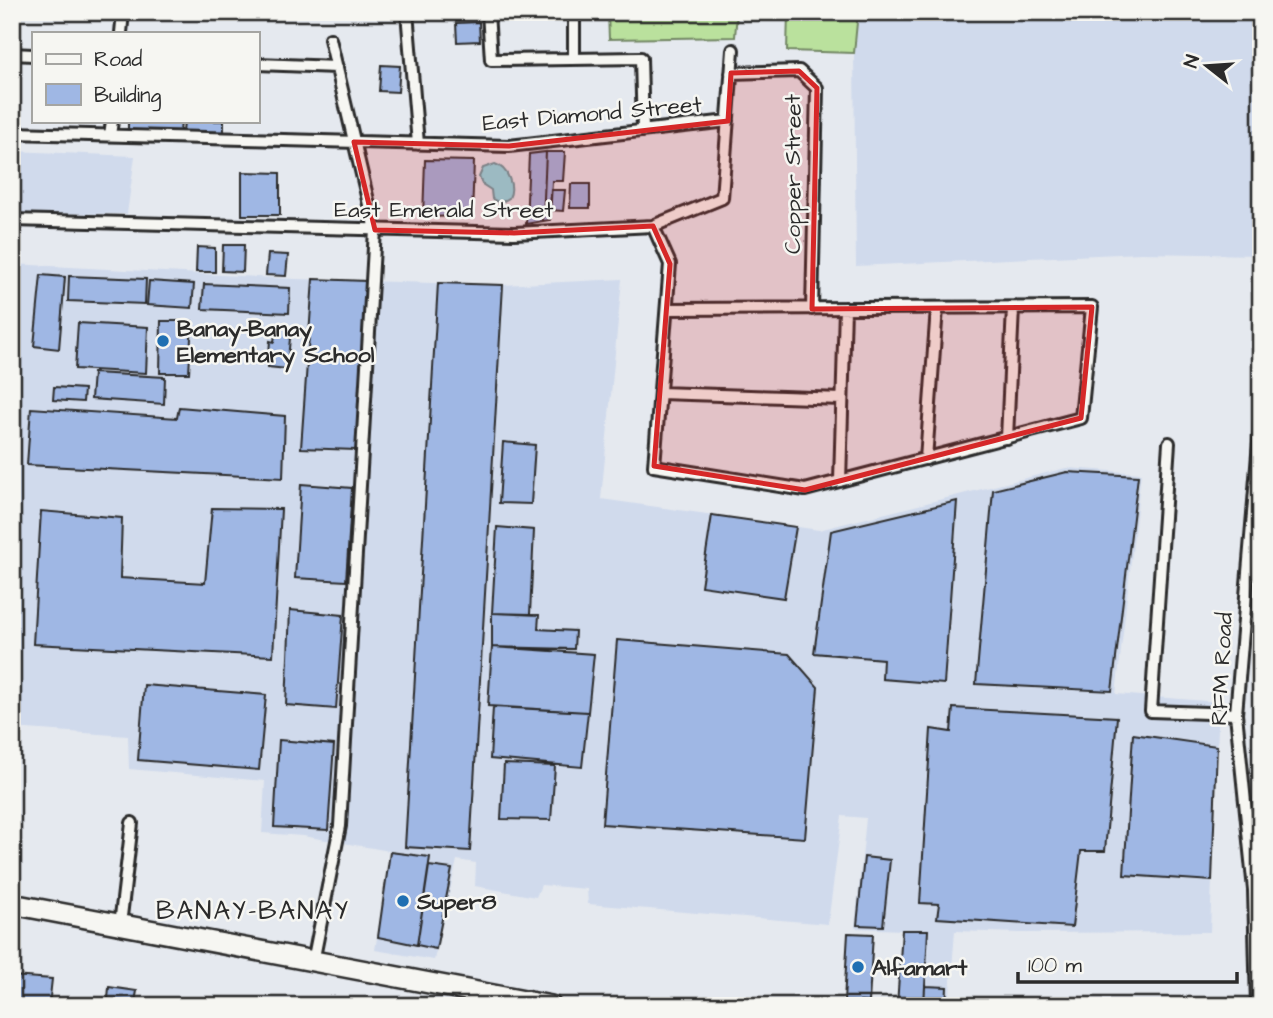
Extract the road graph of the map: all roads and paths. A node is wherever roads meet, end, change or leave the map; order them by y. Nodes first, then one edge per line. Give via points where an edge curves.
1 (123, 12) edge
2 (407, 12) edge
3 (488, 12) edge
4 (574, 12) edge
5 (121, 32) edge
6 (330, 39) dead end
7 (733, 50) dead end
8 (12, 54) edge
9 (32, 55) edge
10 (574, 59) junction
11 (259, 64) edge
12 (337, 67) junction
13 (731, 74) junction
14 (728, 121) junction
15 (111, 122) edge
16 (643, 131) junction
17 (12, 133) edge
18 (110, 135) junction
19 (354, 142) junction
20 (418, 144) junction
21 (12, 220) edge
22 (653, 226) junction
23 (375, 230) junction
24 (845, 308) junction
25 (937, 308) junction
26 (1013, 308) junction
27 (667, 309) junction
28 (812, 309) junction
29 (660, 393) junction
30 (842, 399) junction
31 (1261, 419) edge
32 (1007, 438) junction
33 (1169, 443) dead end
34 (926, 459) junction
35 (1259, 461) edge
36 (840, 481) junction
37 (1258, 486) edge
38 (1236, 714) junction
39 (132, 823) dead end
40 (12, 904) edge
41 (120, 925) junction
42 (313, 962) junction
43 (551, 1006) edge
44 (1257, 1006) edge

1 - 5 street
2 - 20 street
3 - 10 street via 491,60
4 - 10 street
6 - 12 street
7 - 13 street, East Emerald Street
8 - 9 street
10 - 16 street via 641,58
11 - 12 street
12 - 19 street
13 - 14 street, East Emerald Street
13 - 28 street, Copper Street via 799,71 817,88
14 - 16 street, East Diamond Street
14 - 22 street, East Emerald Street via 722,198
15 - 18 street
16 - 20 street, East Diamond Street via 509,146
17 - 18 street, East Diamond Street
18 - 19 street, East Diamond Street
19 - 20 street, East Diamond Street
19 - 23 street
21 - 23 street, East Emerald Street
22 - 23 street, East Emerald Street via 514,233
22 - 27 street via 670,264
23 - 42 street via 340,826
24 - 25 street
24 - 28 street
24 - 30 street
25 - 26 street
25 - 34 street
26 - 32 street
26 - 32 street via 1091,307 1082,418
27 - 28 street
27 - 29 street
29 - 30 street
29 - 36 street via 653,466 805,490
30 - 36 street
31 - 35 street, RFM Road
32 - 34 street
33 - 38 street via 1151,711
34 - 36 street
35 - 37 street, RFM Road
37 - 38 street, RFM Road
38 - 44 street, RFM Road via 1254,890
39 - 41 street
40 - 41 highway
41 - 42 highway
42 - 43 highway

